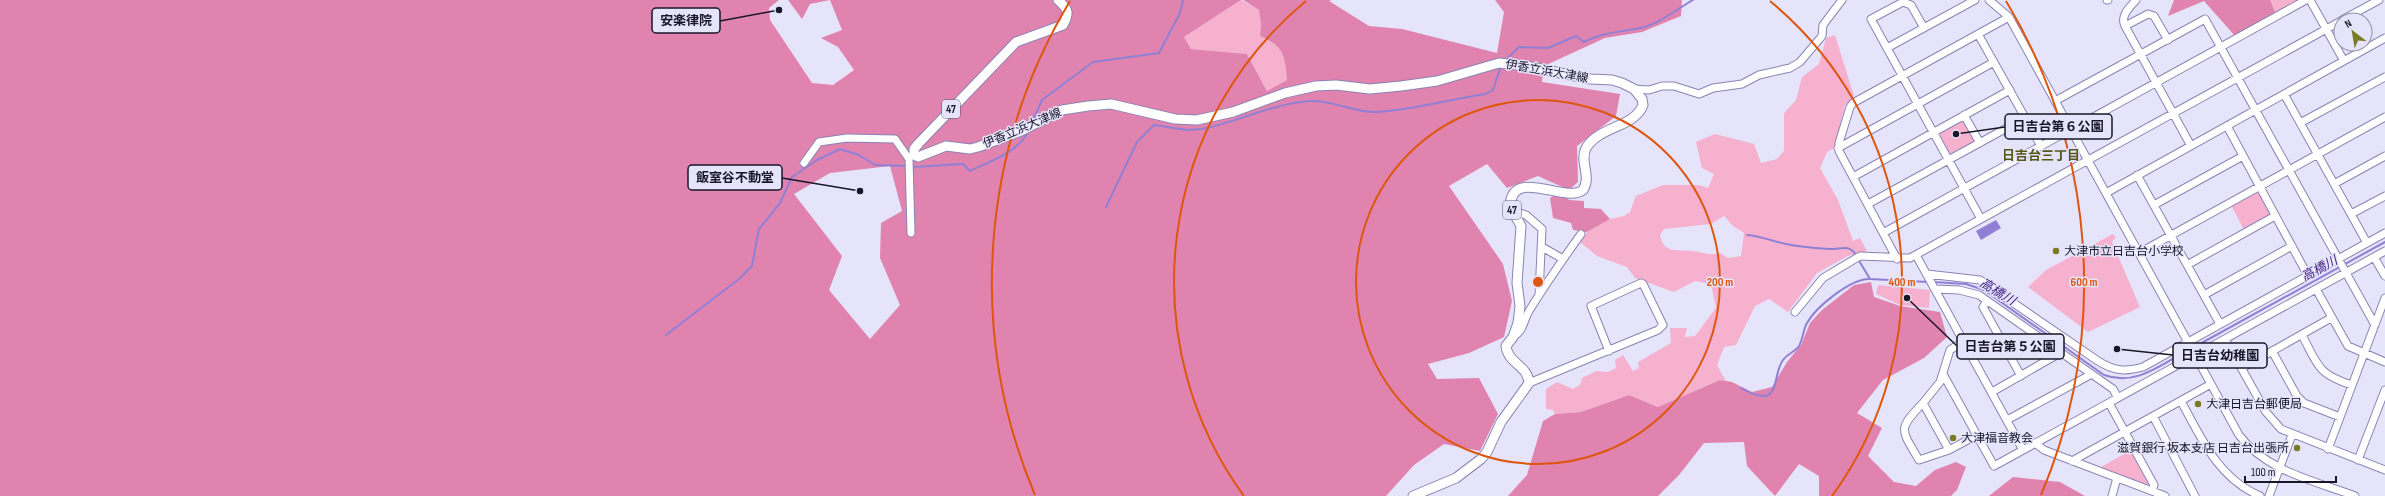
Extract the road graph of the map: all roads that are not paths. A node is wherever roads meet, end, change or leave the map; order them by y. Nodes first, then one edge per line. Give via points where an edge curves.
1 (1058, 0) edge
2 (1842, 0) edge
3 (1975, 0) edge
4 (1990, 0) edge
5 (2136, 0) edge
6 (2306, 0) edge
7 (2310, 0) edge
8 (2379, 0) edge
9 (2357, 12) edge
10 (2009, 17) junction
11 (2333, 25) edge
12 (2125, 26) junction
13 (1924, 28) junction
14 (2326, 29) junction
15 (1978, 34) junction
16 (2385, 39) edge
17 (2168, 40) junction
18 (2220, 47) junction
19 (1887, 48) junction
20 (2140, 55) junction
21 (2344, 61) junction
22 (1994, 62) junction
23 (1902, 76) junction
24 (2385, 77) edge
25 (2237, 78) junction
26 (2156, 83) junction
27 (1634, 89) junction
28 (2010, 90) junction
29 (2284, 94) junction
30 (2055, 101) junction
31 (1918, 104) junction
32 (2255, 110) junction
33 (2173, 113) junction
34 (1964, 115) junction
35 (2385, 117) edge
36 (2025, 118) junction
37 (2300, 123) junction
38 (2226, 126) junction
39 (2071, 129) junction
40 (1933, 132) junction
41 (1980, 143) junction
42 (2041, 146) junction
43 (2191, 146) junction
44 (1838, 148) junction
45 (2318, 154) junction
46 (2243, 156) junction
47 (2385, 156) edge
48 (1948, 160) junction
49 (2088, 160) junction
50 (910, 162) junction
51 (804, 163) dead end
52 (2288, 170) junction
53 (2137, 175) junction
54 (1853, 177) junction
55 (2334, 184) junction
56 (2260, 186) junction
57 (1964, 188) junction
58 (2106, 193) junction
59 (2385, 196) edge
60 (1868, 204) junction
61 (2154, 205) junction
62 (1513, 211) junction
63 (2351, 214) junction
64 (2275, 216) junction
65 (1981, 219) junction
66 (911, 233) dead end
67 (1883, 233) junction
68 (1581, 234) dead end
69 (2385, 234) edge
70 (2171, 235) junction
71 (2367, 243) junction
72 (2292, 246) junction
73 (1542, 247) junction
74 (2385, 251) edge
75 (2139, 253) junction
76 (1916, 255) junction
77 (2374, 257) junction
78 (1563, 259) junction
79 (1897, 259) junction
80 (2187, 265) junction
81 (2341, 266) junction
82 (2308, 276) junction
83 (2385, 276) edge
84 (1929, 277) junction
85 (1935, 287) junction
86 (2316, 289) junction
87 (2204, 294) junction
88 (1539, 295) junction
89 (2385, 298) edge
90 (1987, 301) junction
91 (1796, 312) dead end
92 (2331, 318) junction
93 (2220, 324) junction
94 (2375, 325) junction
95 (2302, 335) junction
96 (1513, 337) junction
97 (2225, 339) junction
98 (1964, 341) junction
99 (2188, 342) junction
100 (1609, 351) junction
101 (2272, 351) junction
102 (2060, 352) junction
103 (2365, 354) junction
104 (2195, 355) junction
105 (2385, 362) edge
106 (2242, 368) junction
107 (1943, 374) junction
108 (2090, 374) junction
109 (2021, 376) junction
110 (1529, 384) junction
111 (2211, 384) junction
112 (2352, 385) junction
113 (2385, 390) edge
114 (1992, 392) junction
115 (2118, 398) junction
116 (2181, 401) junction
117 (1923, 403) junction
118 (2109, 403) junction
119 (2153, 416) junction
120 (2340, 417) junction
121 (2007, 420) junction
122 (2125, 432) junction
123 (1977, 435) junction
124 (2292, 435) junction
125 (2035, 443) junction
126 (2328, 449) junction
127 (1949, 450) junction
128 (2024, 450) junction
129 (2358, 460) junction
130 (2072, 461) junction
131 (2280, 467) junction
132 (2385, 470) edge
133 (2118, 478) junction
134 (2152, 491) junction
135 (1413, 496) edge
136 (2112, 496) edge
137 (2166, 496) edge
138 (2195, 496) edge
139 (2260, 496) edge
140 (2269, 496) edge
141 (2355, 496) edge

1 - 50 main road, 47 via 1067,9 1068,16 1063,26 1016,42 919,142 914,148
2 - 27 street via 1823,25 1822,36 1800,62 1790,68 1759,75 1742,84 1713,88 1699,94 1674,86 1649,90
3 - 13 street
4 - 10 street
5 - 12 street via 2124,14
6 - 18 street
7 - 14 street
8 - 9 street
10 - 15 street
10 - 30 street
11 - 14 street
12 - 17 street via 2148,14 2154,16
12 - 20 street
13 - 19 street
13 - 19 street via 1911,5 1903,2 1871,19
14 - 21 street
14 - 25 street
15 - 22 street
15 - 23 street
16 - 21 street
17 - 18 street via 2205,19
17 - 20 street
18 - 25 street
18 - 26 street
19 - 23 street
20 - 26 street
20 - 30 street
21 - 29 street
22 - 28 street
22 - 31 street
23 - 31 street
23 - 44 street via 1853,103
24 - 37 street
25 - 32 street
25 - 33 street
26 - 33 street
26 - 39 street
27 - 50 main road, 伊香立浜大津線 via 1612,80 1590,79 1504,64 1437,81 1401,86 1370,89 1336,85 1316,86 1285,93 1233,112 1197,120 1175,119 1111,104 1062,110 978,147 970,149 946,146
27 - 62 main road, 47 via 1642,99 1640,110 1624,123 1607,130 1586,148 1584,159 1587,178 1583,190 1573,195 1554,189 1529,186 1522,188 1516,191 1510,201
28 - 34 street
28 - 36 street
29 - 32 street
29 - 37 street
30 - 39 street
31 - 40 street
31 - 44 street
32 - 38 street
32 - 52 street
33 - 43 street
33 - 49 street
34 - 40 street
34 - 41 street
35 - 45 street
36 - 41 street
36 - 42 street
37 - 45 street
38 - 43 street
38 - 46 street
39 - 42 street
39 - 49 street
40 - 48 street
40 - 54 street
41 - 48 street
42 - 57 street
43 - 53 street
44 - 54 street
45 - 52 street
45 - 55 street
46 - 56 street
46 - 61 street
47 - 55 street
48 - 57 street
48 - 60 street
49 - 58 street
49 - 65 street
50 - 51 street via 895,139 847,138 818,142
50 - 66 street
52 - 56 street
52 - 81 street
53 - 58 street
53 - 61 street
54 - 60 street
55 - 63 street
56 - 64 street
56 - 70 street
57 - 65 street
57 - 67 street
58 - 75 street
59 - 63 street
60 - 67 street
61 - 70 street
62 - 73 street via 1526,215 1542,229
62 - 96 main road, 47 via 1520,226 1521,236 1517,283 1520,306
63 - 71 street
64 - 72 street
64 - 80 street
65 - 76 street
67 - 79 street
68 - 78 street
69 - 71 street
70 - 75 street
70 - 80 street
71 - 81 street
72 - 82 street
72 - 87 street
73 - 78 street
73 - 88 street
74 - 77 street
75 - 99 street
76 - 79 street
76 - 84 street
77 - 81 street
77 - 83 street
78 - 88 street
79 - 91 street via 1856,258 1823,278
80 - 87 street
81 - 82 street
81 - 86 street
81 - 94 street
82 - 93 street
84 - 85 street
84 - 99 street via 1980,280 2098,361 2117,370 2126,371 2143,367
85 - 90 street via 1970,292
85 - 98 street
86 - 92 street
86 - 97 street
87 - 93 street
88 - 96 street via 1519,334
89 - 94 street
90 - 102 street
90 - 109 street via 1983,307
92 - 95 street
92 - 103 street via 2348,346
93 - 99 street
94 - 103 street
95 - 101 street
95 - 112 street via 2319,368 2325,374
96 - 110 main road, 47 via 1506,346 1507,351 1512,360 1525,369 1529,376
97 - 104 street
97 - 106 street
98 - 107 street via 1950,350
98 - 114 street
99 - 104 street
100 - 100 street via 1658,330 1663,325 1641,283 1591,306
100 - 110 street
101 - 106 street
101 - 120 street via 2297,396 2310,406
102 - 108 street
102 - 109 street
103 - 105 street
103 - 112 street
104 - 111 street
104 - 115 street
106 - 124 street via 2273,422
107 - 117 street via 1936,388
107 - 123 street
108 - 115 street via 2113,389
108 - 121 street
109 - 114 street
110 - 135 main road via 1501,422 1488,452 1481,459 1456,478
111 - 116 street
111 - 131 street via 2246,444 2265,460
112 - 120 street
113 - 129 street
114 - 121 street
115 - 118 street
116 - 119 street
116 - 139 street via 2219,466 2238,484
117 - 127 street
117 - 127 street via 1905,422 1905,436 1919,460
118 - 122 street
118 - 125 street
119 - 122 street
119 - 138 street
120 - 126 street
121 - 128 street
122 - 130 street
122 - 134 street via 2154,485
123 - 127 street
123 - 128 street via 1994,466
124 - 126 street
124 - 131 street
125 - 128 street
125 - 130 street via 2044,450
126 - 129 street
129 - 132 street
130 - 133 street
131 - 140 street
131 - 141 street
133 - 134 street
133 - 136 street
134 - 137 street

